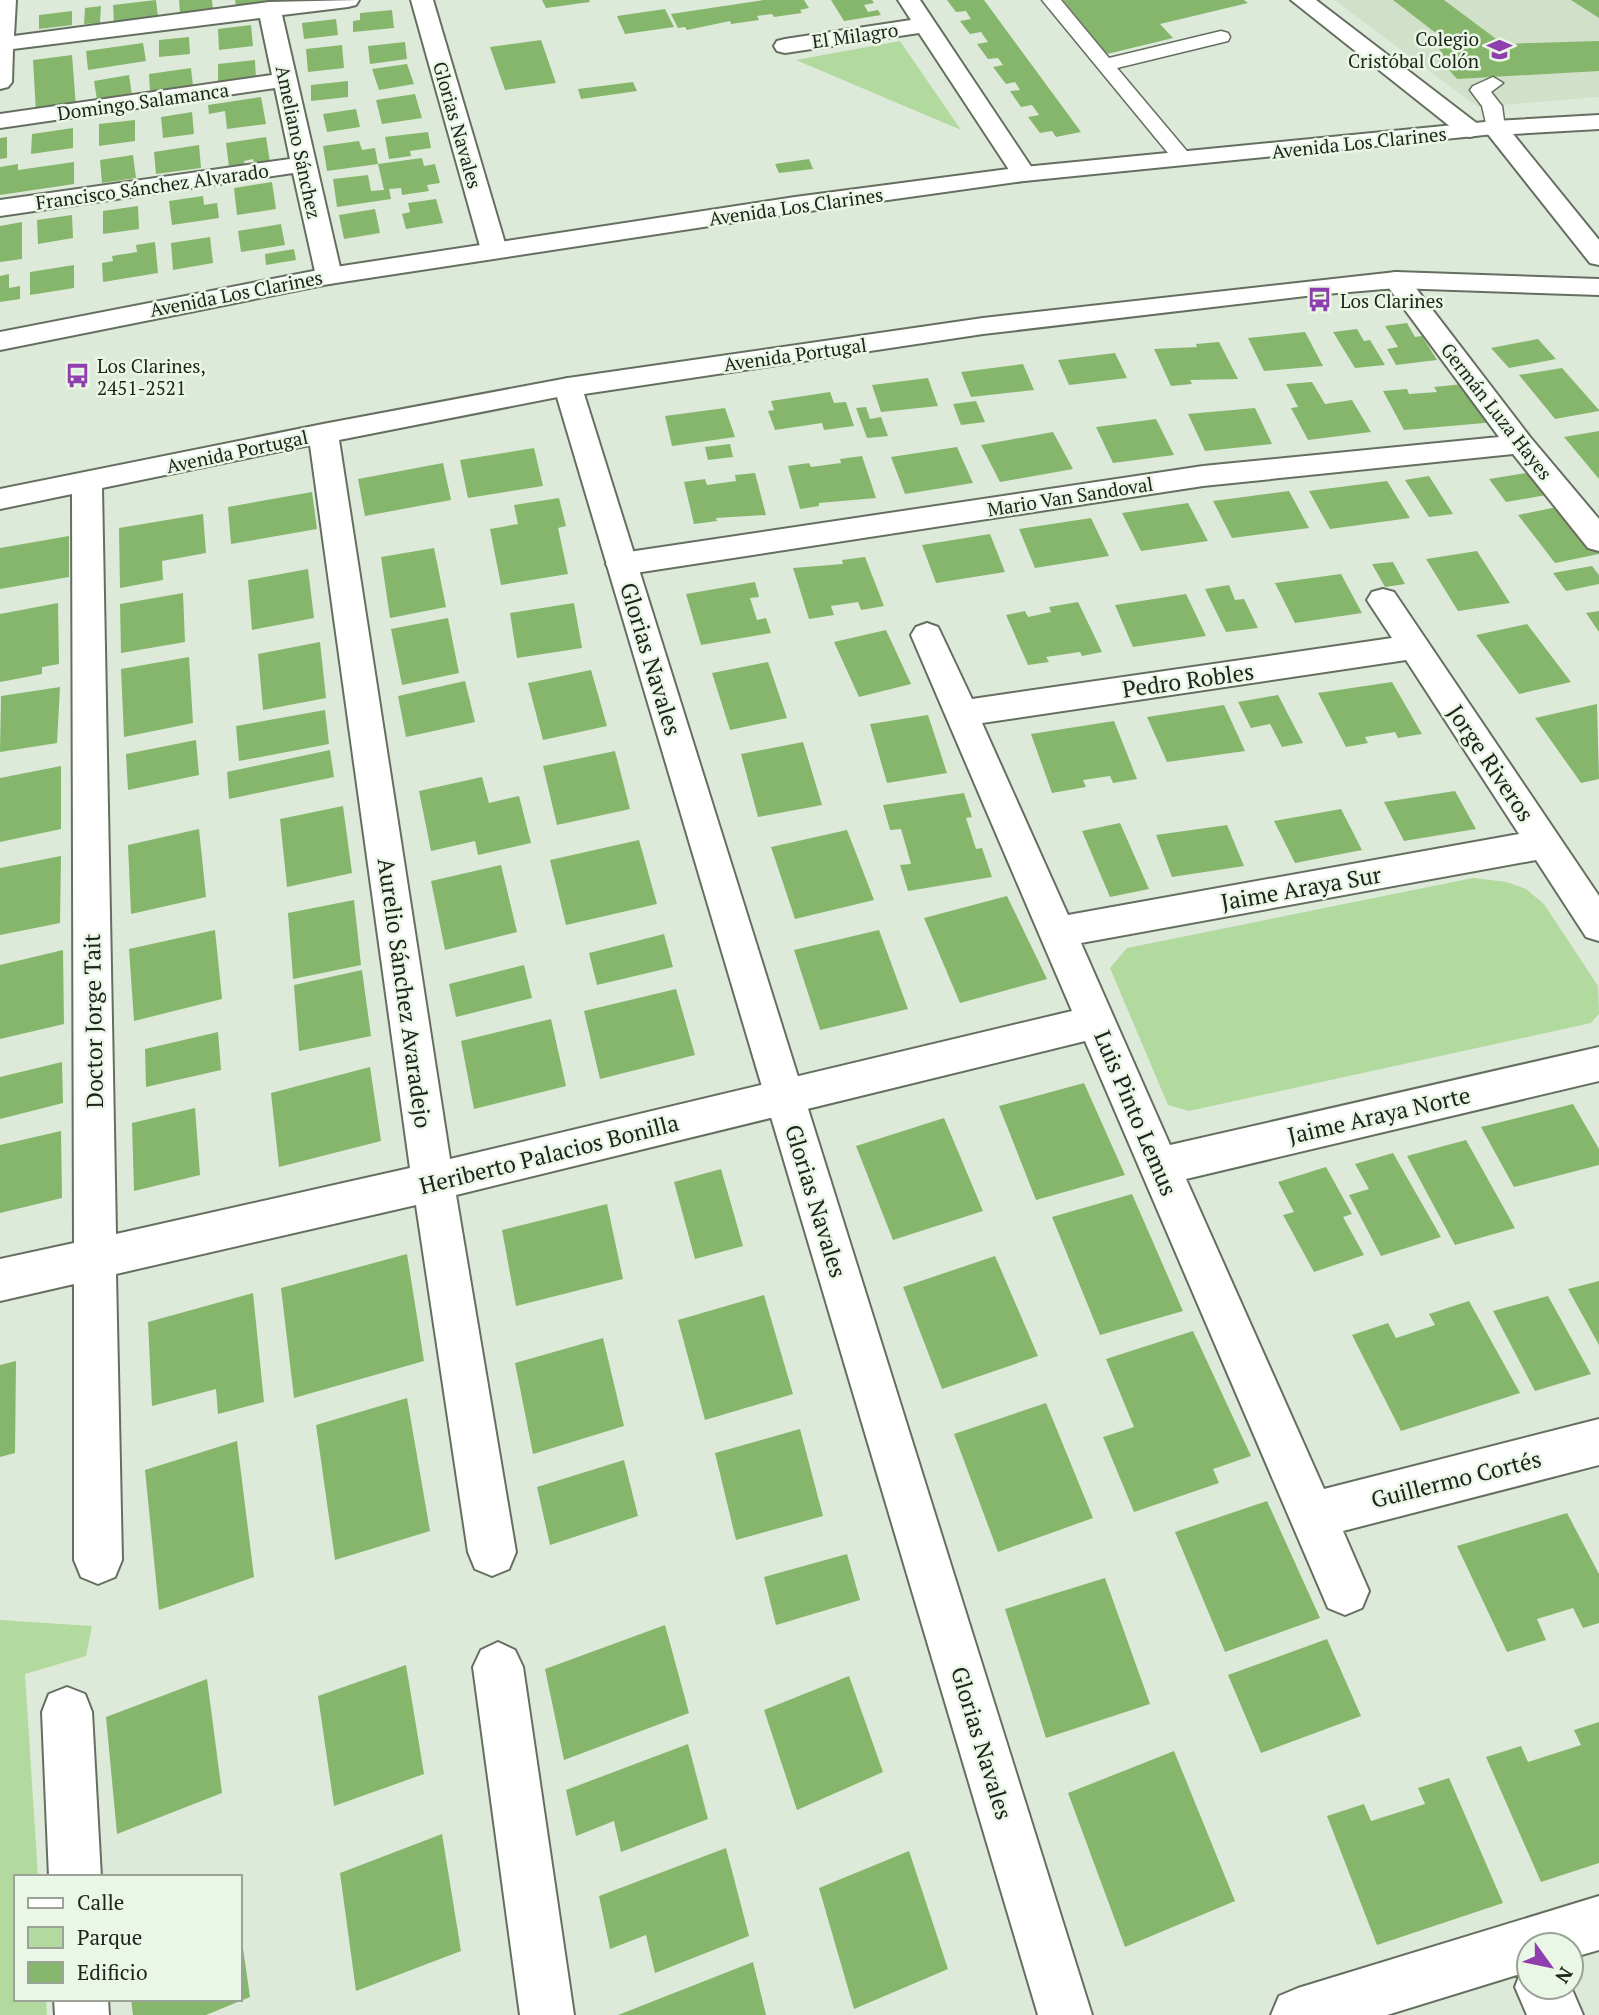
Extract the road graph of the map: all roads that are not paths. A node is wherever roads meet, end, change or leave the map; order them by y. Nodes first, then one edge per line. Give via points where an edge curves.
1 (5, 0) edge
2 (348, 0) edge
3 (422, 0) edge
4 (909, 0) edge
5 (1051, 0) edge
6 (1302, 0) edge
7 (269, 9) junction
8 (925, 25) junction
9 (1221, 37) dead end
10 (2, 44) junction
11 (785, 46) dead end
12 (1105, 65) junction
13 (285, 80) junction
14 (0, 82) edge
15 (1493, 83) dead end
16 (0, 121) edge
17 (1599, 122) edge
18 (1482, 129) junction
19 (1184, 160) junction
20 (304, 164) junction
21 (1024, 174) junction
22 (0, 208) edge
23 (494, 250) junction
24 (1599, 257) edge
25 (329, 276) junction
26 (1396, 280) junction
27 (1599, 287) edge
28 (0, 341) edge
29 (568, 387) junction
30 (323, 433) junction
31 (1520, 444) junction
32 (88, 482) junction
33 (0, 499) edge
34 (1599, 540) edge
35 (622, 564) junction
36 (1383, 600) dead end
37 (927, 635) dead end
38 (1414, 647) junction
39 (962, 713) junction
40 (1545, 844) junction
41 (1599, 926) edge
42 (1057, 932) junction
43 (1096, 1022) junction
44 (1599, 1064) edge
45 (785, 1096) junction
46 (1159, 1166) junction
47 (433, 1182) junction
48 (96, 1258) junction
49 (0, 1280) edge
50 (1599, 1442) edge
51 (1312, 1516) junction
52 (492, 1552) dead end
53 (98, 1560) dead end
54 (1345, 1591) dead end
55 (498, 1667) dead end
56 (67, 1712) dead end
57 (75, 1875) edge
58 (1515, 1968) edge
59 (547, 2015) edge
60 (1065, 2015) edge
61 (1298, 2015) edge

1 - 10 street
2 - 7 street
3 - 23 street, Glorias Navales
4 - 8 street
5 - 12 lane
6 - 18 street
7 - 10 street
7 - 13 street, Ameliano Sánchez
8 - 11 street, El Milagro
8 - 21 street
9 - 12 lane
10 - 14 street
12 - 19 lane
13 - 16 street, Domingo Salamanca
13 - 20 street, Ameliano Sánchez
15 - 18 lane via 1480,90 1492,106
17 - 18 street, Avenida Los Clarines
18 - 19 street, Avenida Los Clarines
18 - 24 street
19 - 21 street, Avenida Los Clarines
20 - 22 street, Francisco Sánchez Alvarado
20 - 25 street, Ameliano Sánchez
21 - 23 street, Avenida Los Clarines
23 - 25 street, Avenida Los Clarines
25 - 28 street, Avenida Los Clarines
26 - 27 street, Avenida Portugal
26 - 29 street, Avenida Portugal via 983,326
26 - 31 street, Germán Luza Hayes
29 - 30 street, Avenida Portugal
29 - 35 street, Glorias Navales
30 - 32 street, Avenida Portugal
30 - 47 street, Aurelio Sánchez Avaradejo
31 - 34 street, Germán Luza Hayes
31 - 35 street, Mario Van Sandoval via 1203,476
32 - 33 street, Avenida Portugal
32 - 48 street, Doctor Jorge Tait
35 - 45 street, Glorias Navales
36 - 38 street, Jorge Riveros
37 - 39 street, Luis Pinto Lemus
38 - 39 street, Pedro Robles
38 - 40 street, Jorge Riveros
39 - 42 street, Luis Pinto Lemus
40 - 41 street, Jorge Riveros
40 - 42 street, Jaime Araya Sur
42 - 43 street, Luis Pinto Lemus
43 - 45 street, Heriberto Palacios Bonilla
43 - 46 street, Luis Pinto Lemus
44 - 46 street, Jaime Araya Norte
45 - 47 street, Heriberto Palacios Bonilla
45 - 60 street, Glorias Navales
46 - 51 street, Luis Pinto Lemus
47 - 48 street, Heriberto Palacios Bonilla
47 - 52 street, Aurelio Sánchez Avaradejo
48 - 49 street, Heriberto Palacios Bonilla
48 - 53 street, Doctor Jorge Tait
50 - 51 street, Guillermo Cortés
51 - 54 street, Luis Pinto Lemus
55 - 59 street
56 - 57 street
58 - 61 street

